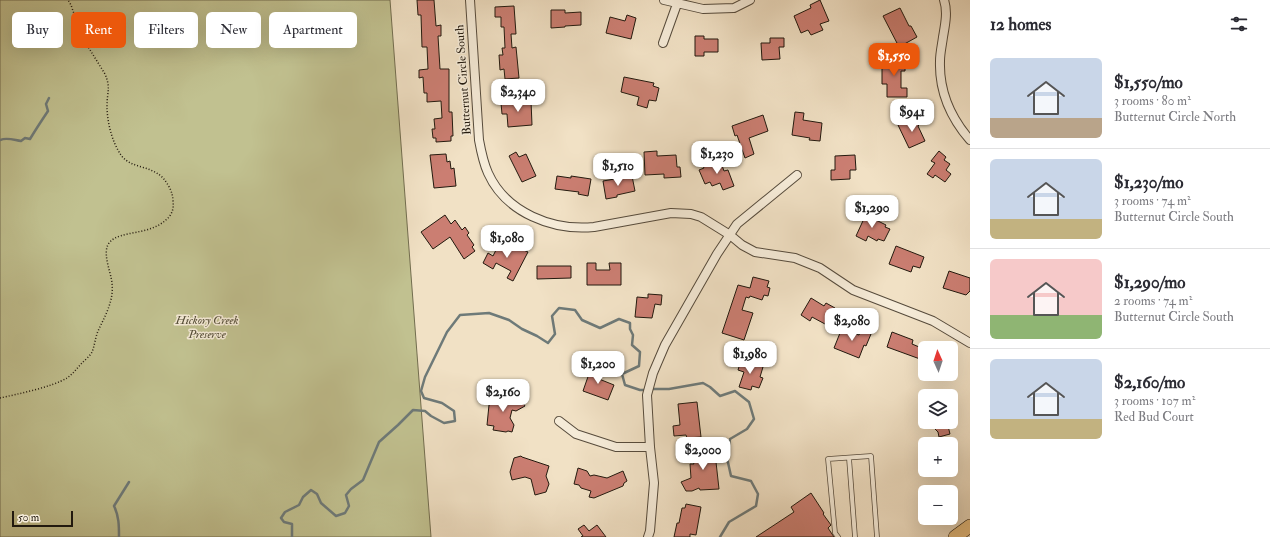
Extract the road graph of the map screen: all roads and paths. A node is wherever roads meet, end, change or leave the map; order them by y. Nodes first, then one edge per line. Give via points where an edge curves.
1 (68, 0) edge
2 (470, 0) edge
3 (664, 0) edge
4 (750, 0) edge
5 (944, 0) edge
6 (677, 4) junction
7 (663, 43) dead end
8 (970, 140) edge
9 (797, 175) dead end
10 (730, 235) junction
11 (970, 343) edge
12 (0, 398) edge
13 (559, 421) dead end
14 (650, 447) junction
15 (849, 458) junction
16 (970, 526) edge
17 (648, 537) edge
18 (838, 537) edge
19 (855, 537) edge
20 (877, 537) edge
21 (955, 537) edge

1 - 12 path via 82,37 108,80 108,123 121,156 130,163 160,174 171,190 174,204 164,222 154,228 119,237 110,241 107,246 112,282 109,306 95,336 92,351 72,374 45,386
2 - 10 street, Butternut Circle South via 481,147 493,182 509,202 539,220 569,228 594,227 660,214 681,213 701,217
3 - 6 street
4 - 6 street via 734,8 703,9
5 - 8 street via 946,17 940,61 942,89 951,114
6 - 7 street
9 - 10 street via 737,224
10 - 11 street, Butternut Circle South via 755,252 795,258 820,268 853,290 934,321
10 - 14 street via 665,345 653,373 648,395
13 - 14 street via 576,434 616,447
14 - 17 street via 654,483
15 - 18 lane via 828,459 834,533
15 - 19 lane
15 - 20 lane via 871,456
16 - 21 main road

